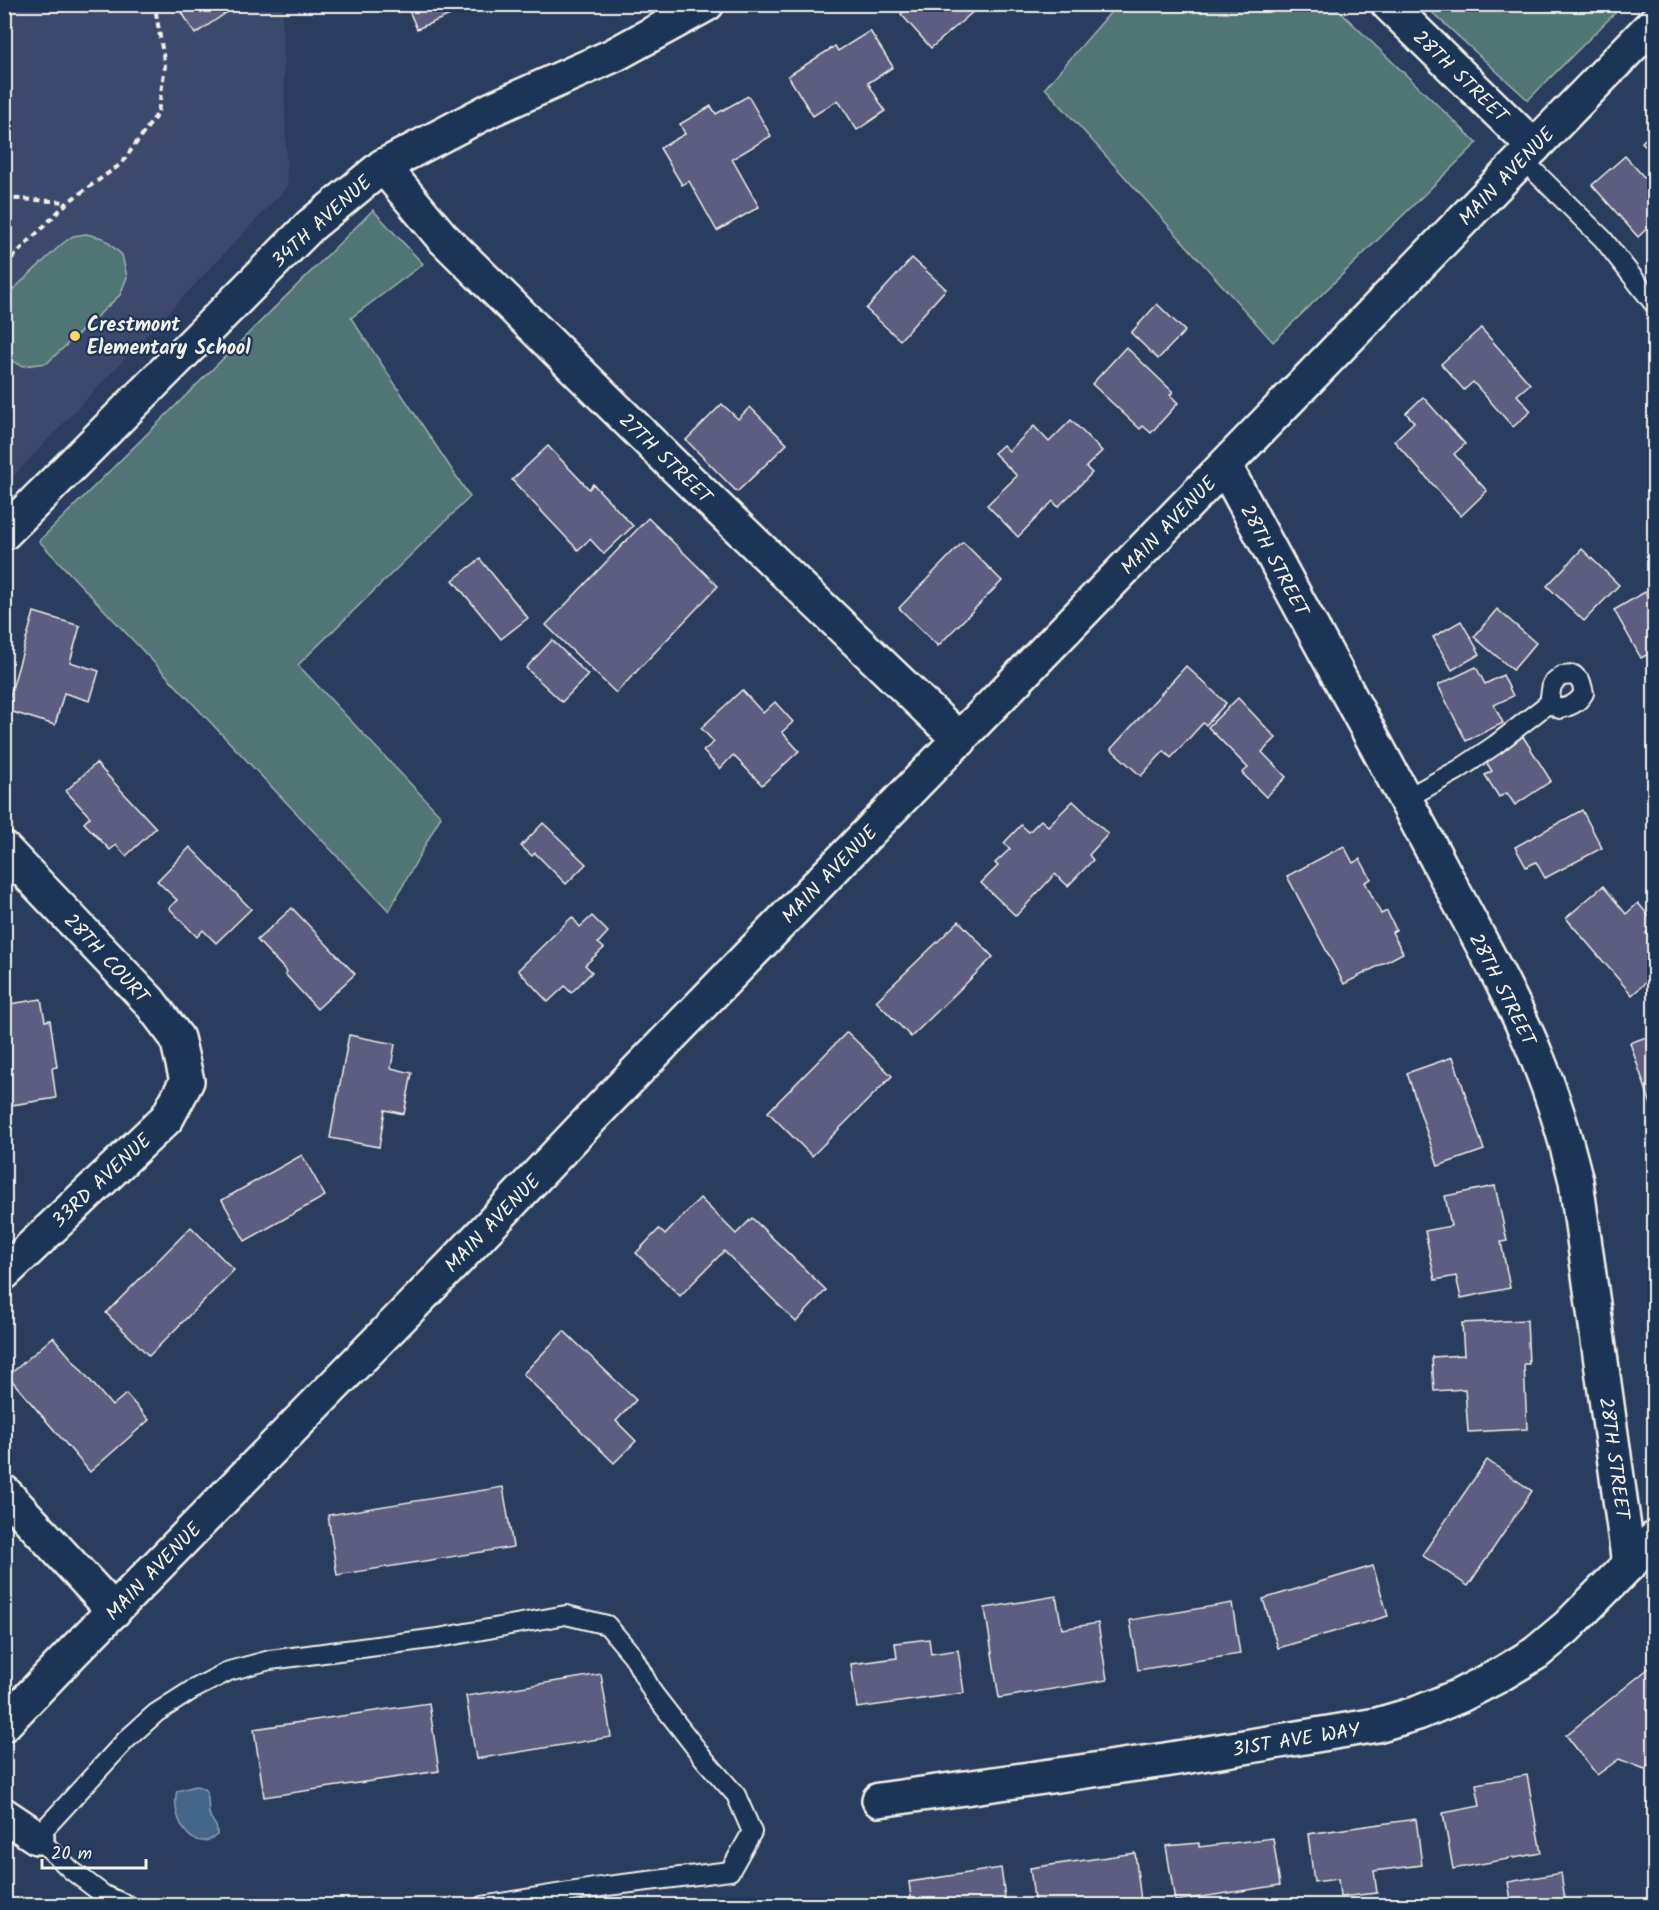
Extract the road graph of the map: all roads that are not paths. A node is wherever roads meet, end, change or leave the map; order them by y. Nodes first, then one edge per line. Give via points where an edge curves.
1 (707, 4) edge
2 (1388, 4) edge
3 (1654, 23) edge
4 (1528, 153) junction
5 (383, 166) junction
6 (1654, 304) edge
7 (1225, 466) junction
8 (4, 533) edge
9 (1549, 703) dead end
10 (960, 740) junction
11 (1405, 799) junction
12 (4, 849) edge
13 (187, 1081) joint
14 (4, 1273) edge
15 (4, 1492) edge
16 (1654, 1539) edge
17 (1629, 1564) junction
18 (114, 1611) junction
19 (4, 1724) edge
20 (879, 1800) dead end
21 (4, 1815) edge
22 (37, 1837) junction
23 (130, 1905) edge
24 (482, 1905) edge

1 - 5 street, 34TH AVENUE via 614,55 492,109
2 - 4 street, 28TH STREET
3 - 4 street, MAIN AVENUE
4 - 6 lane
4 - 7 street, MAIN AVENUE
5 - 8 street, 34TH AVENUE via 311,225
5 - 10 street, 27TH STREET via 449,244
7 - 10 street, MAIN AVENUE
7 - 11 street, 28TH STREET
9 - 11 lane via 1458,770
10 - 18 street, MAIN AVENUE
11 - 17 street, 28TH STREET via 1533,1048 1566,1138 1576,1181
12 - 13 street, 28TH COURT via 149,1001 177,1038
13 - 14 street, 33RD AVENUE via 167,1118
15 - 18 street
16 - 17 street, 31ST AVE WAY
17 - 20 street, 31ST AVE WAY via 1536,1653 1488,1681 1418,1713 1377,1725 1166,1760
18 - 19 street, MAIN AVENUE
21 - 22 street
22 - 23 lane via 104,1895
22 - 24 lane via 156,1713 230,1671 270,1660 438,1638 566,1615 607,1625 633,1656 659,1701 735,1795 752,1832 730,1871

